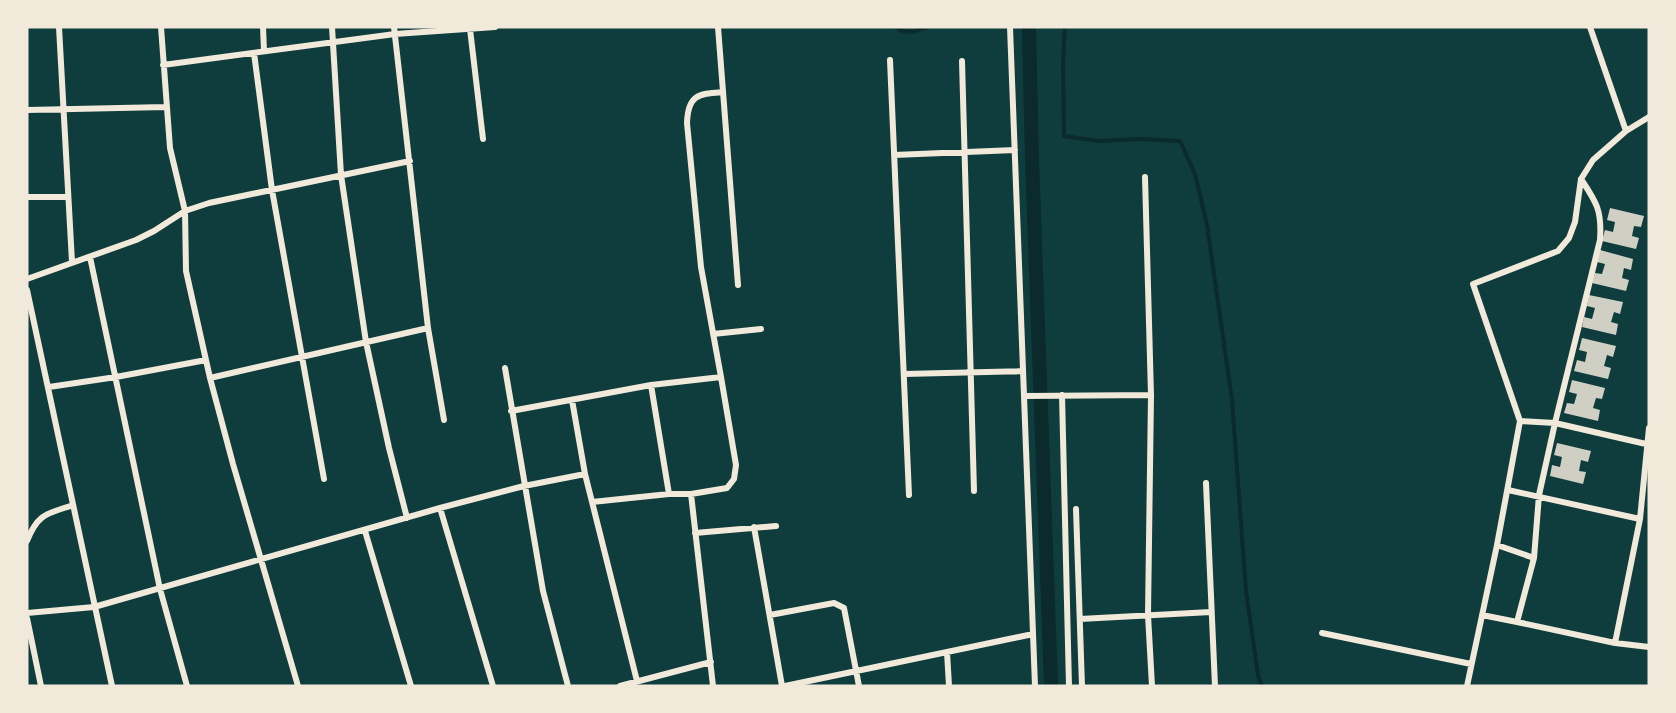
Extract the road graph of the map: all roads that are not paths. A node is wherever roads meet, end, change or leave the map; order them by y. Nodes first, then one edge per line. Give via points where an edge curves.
1 (58, 27) edge
2 (161, 27) edge
3 (263, 27) edge
4 (332, 27) edge
5 (495, 27) edge
6 (718, 27) edge
7 (1010, 27) edge
8 (1590, 27) edge
9 (470, 29) junction
10 (395, 30) edge
11 (333, 42) junction
12 (264, 51) junction
13 (254, 53) junction
14 (890, 60) dead end
15 (962, 61) dead end
16 (163, 65) junction
17 (723, 92) junction
18 (166, 106) junction
19 (63, 109) junction
20 (27, 110) edge
21 (1649, 117) edge
22 (1626, 130) junction
23 (483, 139) dead end
24 (1015, 150) junction
25 (964, 152) junction
26 (894, 155) junction
27 (410, 161) junction
28 (341, 175) junction
29 (1145, 177) dead end
30 (1581, 178) junction
31 (273, 190) junction
32 (27, 197) edge
33 (68, 197) junction
34 (185, 211) junction
35 (90, 257) junction
36 (72, 262) junction
37 (27, 279) edge
38 (738, 285) dead end
39 (27, 290) edge
40 (428, 328) junction
41 (761, 329) dead end
42 (712, 334) junction
43 (366, 342) junction
44 (302, 357) junction
45 (206, 360) junction
46 (505, 368) dead end
47 (1023, 371) junction
48 (970, 372) junction
49 (904, 374) junction
50 (116, 377) junction
51 (721, 377) junction
52 (210, 378) junction
53 (651, 385) junction
54 (49, 387) junction
55 (1062, 395) junction
56 (1150, 395) junction
57 (1025, 396) junction
58 (572, 400) junction
59 (511, 411) junction
60 (444, 420) dead end
61 (1520, 421) junction
62 (1555, 423) junction
63 (1649, 428) edge
64 (1646, 444) junction
65 (585, 474) junction
66 (324, 479) dead end
67 (1206, 483) dead end
68 (524, 486) junction
69 (1508, 490) junction
70 (974, 491) dead end
71 (669, 494) junction
72 (691, 494) junction
73 (909, 495) dead end
74 (1539, 495) junction
75 (592, 502) junction
76 (73, 505) junction
77 (440, 508) junction
78 (1076, 509) dead end
79 (407, 518) junction
80 (1640, 519) junction
81 (776, 526) dead end
82 (754, 527) junction
83 (366, 531) junction
84 (695, 532) junction
85 (27, 541) edge
86 (1497, 545) junction
87 (1534, 558) junction
88 (261, 561) junction
89 (160, 589) junction
90 (94, 607) junction
91 (1211, 612) junction
92 (27, 613) edge
93 (770, 615) junction
94 (1148, 615) junction
95 (1482, 615) junction
96 (27, 618) edge
97 (1080, 620) junction
98 (1518, 622) junction
99 (1322, 633) dead end
100 (1034, 634) junction
101 (1616, 643) junction
102 (1649, 647) edge
103 (947, 652) junction
104 (711, 662) junction
105 (1472, 664) junction
106 (856, 671) junction
107 (634, 683) edge
108 (41, 686) edge
109 (112, 686) edge
110 (187, 686) edge
111 (298, 686) edge
112 (411, 686) edge
113 (493, 686) edge
114 (568, 686) edge
115 (620, 686) edge
116 (713, 686) edge
117 (784, 686) edge
118 (859, 686) edge
119 (948, 686) edge
120 (1035, 686) edge
121 (1069, 686) edge
122 (1082, 686) edge
123 (1152, 686) edge
124 (1215, 686) edge
125 (1467, 686) edge

1 - 19 street
2 - 16 street
3 - 12 street
4 - 11 street
5 - 9 street
6 - 17 street
7 - 24 street
8 - 22 street
9 - 10 street
9 - 23 street
10 - 11 street
10 - 27 street
11 - 12 street
11 - 28 street
12 - 13 street
13 - 16 street
13 - 31 street
14 - 26 street
15 - 25 street
16 - 18 street
17 - 38 street
17 - 42 street via 696,97 687,112 701,267
18 - 19 street
18 - 34 street via 170,148
19 - 20 street
19 - 33 street
21 - 22 street
22 - 30 street via 1593,160
24 - 25 street
24 - 47 street
25 - 26 street
25 - 48 street
26 - 49 street
27 - 28 street
27 - 40 street
28 - 31 street
28 - 43 street
29 - 56 street
30 - 61 street via 1575,222 1558,251 1473,284
30 - 62 street via 1602,220 1600,240
31 - 34 street via 209,202
31 - 44 street
32 - 33 street
33 - 36 street
34 - 35 street via 154,231
34 - 45 street via 186,272
35 - 36 street
35 - 50 street
36 - 37 street
39 - 54 street
40 - 43 street
40 - 60 street
41 - 42 street
42 - 51 street
43 - 44 street
43 - 79 street
44 - 52 street
44 - 66 street
45 - 50 street
45 - 52 street
46 - 59 street
47 - 48 street
47 - 57 street
48 - 49 street
48 - 70 street
49 - 73 street
50 - 54 street
50 - 89 street
51 - 53 street
51 - 72 street via 736,465 734,479 728,488
52 - 88 street
53 - 58 street
53 - 71 street
54 - 76 street
55 - 56 street
55 - 57 street
55 - 121 street
56 - 94 street
57 - 100 street
58 - 59 street
58 - 65 street
59 - 68 street
61 - 62 street
61 - 69 street
62 - 64 street
62 - 74 street
63 - 64 street
64 - 80 street
65 - 68 street
65 - 75 street
67 - 91 street
68 - 77 street
68 - 114 street via 543,591
69 - 74 street
69 - 86 street
71 - 72 street
71 - 75 street
72 - 84 street
74 - 80 street
74 - 87 street
75 - 107 street
76 - 85 street via 41,516
76 - 90 street
77 - 79 street
77 - 113 street
78 - 97 street
79 - 83 street
80 - 101 street
81 - 82 street
82 - 84 street
82 - 93 street
83 - 88 street
83 - 112 street
84 - 104 street
86 - 87 street
86 - 95 street
87 - 98 street
88 - 89 street
88 - 111 street
89 - 90 street
89 - 110 street
90 - 92 street
90 - 109 street
91 - 94 street
91 - 124 street
93 - 106 street via 834,603 844,608
93 - 117 street
94 - 97 street
94 - 123 street
95 - 98 street
95 - 105 street
96 - 108 street
97 - 122 street
98 - 101 street
99 - 105 street
100 - 103 street
100 - 120 street
101 - 102 street
103 - 106 street
103 - 119 street
104 - 107 street
104 - 116 street
105 - 125 street
106 - 117 street
106 - 118 street
107 - 115 street

